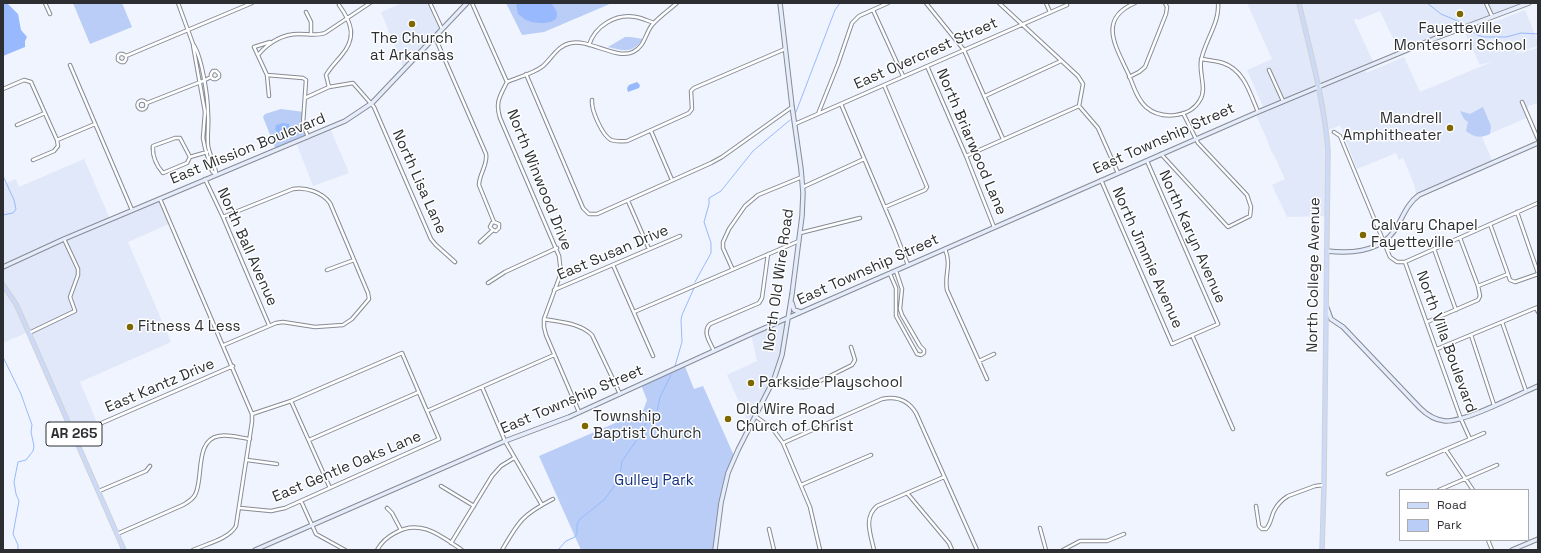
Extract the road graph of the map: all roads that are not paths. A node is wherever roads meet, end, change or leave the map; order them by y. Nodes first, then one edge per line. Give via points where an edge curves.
1 (45, 3) edge
2 (178, 3) edge
3 (252, 3) edge
4 (370, 3) edge
5 (430, 3) edge
6 (467, 3) edge
7 (472, 3) edge
8 (677, 3) edge
9 (780, 3) edge
10 (888, 3) edge
11 (926, 3) edge
12 (999, 3) edge
13 (1046, 3) edge
14 (1135, 3) edge
15 (1165, 3) edge
16 (1218, 3) edge
17 (1299, 3) edge
18 (1486, 3) edge
19 (1528, 3) edge
20 (339, 5) dead end
21 (1067, 5) dead end
22 (873, 10) junction
23 (306, 12) dead end
24 (1050, 12) junction
25 (50, 14) dead end
26 (1492, 16) junction
27 (348, 18) junction
28 (654, 23) junction
29 (1022, 24) junction
30 (442, 29) junction
31 (188, 30) junction
32 (311, 34) junction
33 (435, 36) junction
34 (271, 42) junction
35 (589, 45) junction
36 (786, 49) junction
37 (964, 50) junction
38 (258, 55) junction
39 (126, 56) dead end
40 (1201, 59) junction
41 (1061, 62) junction
42 (70, 65) dead end
43 (927, 66) junction
44 (1269, 70) dead end
45 (526, 74) junction
46 (266, 75) junction
47 (903, 76) junction
48 (211, 77) dead end
49 (1130, 77) junction
50 (202, 81) junction
51 (507, 82) junction
52 (884, 85) junction
53 (329, 87) junction
54 (1318, 87) junction
55 (3, 89) edge
56 (269, 96) dead end
57 (985, 96) junction
58 (305, 98) junction
59 (592, 100) dead end
60 (1283, 101) junction
61 (1522, 102) dead end
62 (147, 103) dead end
63 (372, 104) junction
64 (841, 104) junction
65 (792, 106) junction
66 (1079, 106) junction
67 (1258, 112) junction
68 (45, 113) junction
69 (1184, 113) junction
70 (818, 114) junction
71 (95, 124) junction
72 (795, 124) junction
73 (17, 125) dead end
74 (651, 131) junction
75 (1334, 132) dead end
76 (308, 137) junction
77 (1003, 139) junction
78 (1195, 139) junction
79 (1538, 139) edge
80 (57, 140) junction
81 (1538, 142) edge
82 (208, 152) junction
83 (1160, 154) junction
84 (966, 156) junction
85 (190, 157) junction
86 (864, 159) junction
87 (33, 160) dead end
88 (1146, 160) junction
89 (1118, 173) junction
90 (216, 175) junction
91 (802, 177) junction
92 (205, 179) junction
93 (672, 180) junction
94 (1101, 180) junction
95 (803, 187) junction
96 (160, 198) junction
97 (628, 201) junction
98 (1538, 203) edge
99 (885, 208) junction
100 (132, 210) junction
101 (1517, 212) junction
102 (223, 217) junction
103 (860, 218) dead end
104 (494, 222) junction
105 (1490, 224) junction
106 (994, 227) junction
107 (493, 230) junction
108 (800, 233) junction
109 (680, 236) dead end
110 (1460, 238) junction
111 (64, 239) junction
112 (799, 240) junction
113 (1383, 241) junction
114 (480, 242) dead end
115 (557, 248) junction
116 (650, 249) junction
117 (945, 249) junction
118 (1434, 250) junction
119 (1327, 252) junction
120 (768, 253) junction
121 (354, 260) junction
122 (455, 262) dead end
123 (1405, 262) junction
124 (613, 265) junction
125 (908, 265) junction
126 (3, 267) edge
127 (732, 268) junction
128 (327, 270) dead end
129 (896, 271) junction
130 (1538, 273) edge
131 (890, 274) junction
132 (1508, 274) junction
133 (488, 283) dead end
134 (3, 285) edge
135 (1478, 286) junction
136 (554, 290) junction
137 (791, 298) junction
138 (1326, 305) junction
139 (1537, 307) edge
140 (1456, 310) junction
141 (805, 311) junction
142 (634, 312) junction
143 (1538, 312) edge
144 (544, 318) junction
145 (788, 318) junction
146 (1427, 322) junction
147 (1502, 322) junction
148 (1325, 324) junction
149 (1338, 324) junction
150 (269, 325) junction
151 (29, 333) junction
152 (1471, 334) junction
153 (1192, 335) junction
154 (224, 345) junction
155 (851, 347) dead end
156 (1437, 349) junction
157 (714, 351) junction
158 (994, 354) dead end
159 (554, 355) junction
160 (653, 356) dead end
161 (979, 361) junction
162 (233, 366) junction
163 (774, 379) junction
164 (987, 380) dead end
165 (1538, 386) edge
166 (482, 387) junction
167 (419, 392) junction
168 (1526, 392) junction
169 (620, 394) junction
170 (291, 401) junction
171 (1494, 405) junction
172 (427, 411) junction
173 (580, 412) junction
174 (252, 414) junction
175 (755, 416) junction
176 (1461, 419) junction
177 (1233, 429) dead end
178 (1484, 433) dead end
179 (74, 435) junction
180 (250, 439) junction
181 (1470, 439) junction
182 (309, 440) junction
183 (505, 441) junction
184 (782, 443) junction
185 (1446, 450) junction
186 (871, 455) dead end
187 (514, 458) junction
188 (247, 460) junction
189 (277, 464) dead end
190 (1497, 465) dead end
191 (150, 466) dead end
192 (1388, 474) dead end
193 (944, 477) junction
194 (1466, 479) junction
195 (801, 485) junction
196 (1324, 485) junction
197 (441, 486) dead end
198 (330, 488) junction
199 (1441, 489) edge
200 (1472, 489) edge
201 (99, 491) junction
202 (907, 493) junction
203 (553, 499) dead end
204 (301, 502) junction
205 (542, 505) junction
206 (474, 506) junction
207 (1256, 506) dead end
208 (240, 508) junction
209 (387, 508) dead end
210 (311, 526) junction
211 (1040, 528) dead end
212 (769, 529) dead end
213 (400, 530) junction
214 (117, 534) junction
215 (1124, 534) dead end
216 (1538, 538) edge
217 (451, 543) junction
218 (124, 550) edge
219 (193, 550) edge
220 (255, 550) edge
221 (345, 550) edge
222 (377, 550) edge
223 (462, 550) edge
224 (502, 550) edge
225 (715, 550) edge
226 (774, 550) edge
227 (820, 550) edge
228 (874, 550) edge
229 (952, 550) edge
230 (977, 550) edge
231 (1046, 550) edge
232 (1063, 550) edge
233 (1322, 550) edge
234 (1512, 550) edge

1 - 25 street
2 - 31 street
3 - 31 street
4 - 27 street
5 - 30 street
6 - 30 street, East Mission Boulevard
7 - 51 street
8 - 28 street
9 - 36 street, North Old Wire Road
10 - 22 street
11 - 37 street
12 - 29 street
13 - 24 street
14 - 49 street via 1119,13 1112,29 1113,40
15 - 49 street via 1166,14 1145,67
16 - 40 street via 1217,16
17 - 54 main road, North College Avenue
18 - 26 street
19 - 26 street, East Township Street
20 - 27 street
21 - 24 street, East Overcrest Street
22 - 47 street
22 - 70 street via 859,16 852,23
23 - 32 street via 311,22
24 - 29 street, East Overcrest Street
26 - 54 street, East Township Street
27 - 32 street via 325,33
27 - 53 street via 352,33 345,51 326,75
28 - 35 street via 627,16 615,19 594,33
28 - 35 street via 643,44 630,53
29 - 37 street, East Overcrest Street
29 - 41 street
30 - 33 street, East Mission Boulevard
31 - 39 street
31 - 50 street via 196,49
32 - 34 street via 293,34
33 - 63 street, East Mission Boulevard
33 - 104 street via 486,154 479,185
34 - 38 street
34 - 38 street via 254,47
35 - 45 street via 571,43 562,46 543,66
36 - 65 street, North Old Wire Road
36 - 74 street via 694,88 691,91 692,109 689,113
37 - 43 street, East Overcrest Street
37 - 57 street
38 - 46 street
40 - 67 street via 1222,63 1240,74
40 - 69 street via 1203,93 1194,107
41 - 57 street
41 - 66 street via 1078,76 1083,84
42 - 71 street
43 - 47 street, East Overcrest Street
43 - 84 street, North Briarwood Lane
44 - 60 street
45 - 51 street
45 - 97 street via 586,212 597,214
46 - 56 street
46 - 58 street via 305,78
47 - 52 street, East Overcrest Street
48 - 50 street
49 - 69 street via 1140,99 1153,112 1174,116
50 - 62 street
50 - 82 street via 208,104
51 - 115 street, North Winwood Drive via 497,102 497,109
52 - 64 street, East Overcrest Street
52 - 99 street via 927,187
53 - 58 street
53 - 63 street, North Lisa Lane via 351,82
54 - 60 street, East Township Street
54 - 119 main road, North College Avenue via 1328,150
55 - 68 street via 24,80 29,81 33,84
57 - 77 street
58 - 76 street via 303,124
59 - 74 street via 591,106 604,134 610,139 617,142 627,141
60 - 67 street, East Township Street
61 - 79 street
63 - 76 street, East Mission Boulevard via 345,121
63 - 122 street, North Lisa Lane via 432,239
64 - 70 street, East Overcrest Street
64 - 86 street
65 - 72 street, North Old Wire Road
65 - 93 street via 722,157
66 - 77 street
66 - 89 street via 1098,128
67 - 78 street, East Township Street
68 - 73 street
68 - 80 street
69 - 78 street
70 - 72 street, East Overcrest Street
71 - 80 street
71 - 100 street
72 - 91 street, North Old Wire Road
74 - 93 street
75 - 113 street, North Villa Boulevard via 1340,136
76 - 90 street, East Mission Boulevard
77 - 84 street
78 - 83 street, East Township Street
78 - 83 street via 1248,197 1250,216 1228,227
80 - 87 street via 58,146 54,151
81 - 113 street via 1419,195 1411,201 1393,232
82 - 85 street
82 - 90 street
83 - 88 street, East Township Street
84 - 106 street, North Briarwood Lane
85 - 85 street via 187,163 163,173 152,152 153,146 180,138
86 - 95 street
86 - 99 street
88 - 89 street, East Township Street
88 - 153 street, North Karyn Avenue via 1218,324
89 - 94 street, East Township Street
90 - 92 street, East Mission Boulevard
91 - 95 street, North Old Wire Road
91 - 127 street via 758,195 745,206 724,237 723,248
92 - 96 street, East Mission Boulevard
92 - 102 street, North Ball Avenue
93 - 97 street
94 - 106 street, East Township Street
94 - 153 street, North Jimmie Avenue via 1172,344
95 - 108 street, North Old Wire Road
96 - 100 street, East Mission Boulevard
96 - 154 street
97 - 116 street
98 - 101 street
99 - 125 street
100 - 111 street, East Mission Boulevard
101 - 105 street
101 - 130 street
102 - 121 street via 293,189 308,190 327,200
102 - 150 street, North Ball Avenue
103 - 108 street
104 - 107 street via 490,226
104 - 107 street via 498,223 499,227
105 - 110 street
105 - 132 street
106 - 117 street, East Township Street
107 - 114 street
108 - 112 street, North Old Wire Road
109 - 116 street, East Susan Drive
110 - 118 street
110 - 135 street
111 - 126 street, East Mission Boulevard
111 - 151 street via 78,269 70,297 75,311
112 - 120 street
112 - 137 street, North Old Wire Road
113 - 119 street via 1360,251
113 - 123 street, North Villa Boulevard via 1392,259 1399,263
115 - 133 street via 505,272
115 - 136 street, North Winwood Drive via 561,265
116 - 124 street, East Susan Drive
117 - 125 street, East Township Street
117 - 161 street via 949,260 947,290
118 - 123 street
118 - 140 street
119 - 138 main road, North College Avenue
120 - 127 street
120 - 157 street via 762,298 759,303 707,327
121 - 128 street
121 - 150 street via 369,296 368,302 352,319 343,324 315,327 283,322
123 - 146 street, North Villa Boulevard
124 - 136 street, East Susan Drive
124 - 142 street
125 - 129 street, East Township Street
127 - 142 street
129 - 131 street, East Township Street
129 - 131 street via 902,289 900,309 924,350 921,355 917,354 897,318 896,288
130 - 132 street via 1514,282
131 - 141 street, East Township Street
132 - 135 street
134 - 151 main road, AR 265 via 16,304
135 - 140 street via 1478,300
136 - 144 street, North Winwood Drive
137 - 141 street via 794,310
137 - 145 street, North Old Wire Road
138 - 148 main road, North College Avenue
138 - 149 street via 1331,319
139 - 143 street
139 - 147 street
140 - 146 street
141 - 145 street, East Township Street
142 - 160 street
144 - 159 street, North Winwood Drive via 544,331
144 - 169 street via 581,326 592,335
145 - 157 street, East Township Street
145 - 163 street, North Old Wire Road via 782,355
146 - 156 street, North Villa Boulevard
147 - 152 street
147 - 168 street
148 - 149 street
148 - 196 main road, North College Avenue
149 - 176 street via 1427,414 1442,421
150 - 154 street
151 - 179 main road, AR 265
152 - 156 street
152 - 171 street
153 - 177 street
154 - 162 street
155 - 163 street via 855,357 852,365 810,386 801,388
156 - 176 street, North Villa Boulevard
157 - 169 street, East Township Street
158 - 161 street
159 - 166 street
159 - 173 street, North Winwood Drive
161 - 164 street
162 - 174 street
162 - 179 street, East Kantz Drive
163 - 175 street, North Old Wire Road
165 - 168 street
166 - 172 street
166 - 183 street
167 - 170 street via 402,353
167 - 172 street
167 - 182 street
168 - 171 street
169 - 173 street, East Township Street
170 - 174 street
170 - 182 street
171 - 176 street
172 - 198 street, East Gentle Oaks Lane via 439,439
173 - 183 street, East Township Street
174 - 180 street
175 - 184 street via 772,428
175 - 225 street, North Old Wire Road via 725,483
176 - 181 street, North Villa Boulevard
178 - 181 street
179 - 201 main road, AR 265
180 - 188 street
180 - 214 street via 218,436 210,440 202,451 197,490 192,499
181 - 185 street
182 - 198 street
183 - 187 street
183 - 210 street, East Township Street
184 - 193 street via 882,400 897,398 910,405 916,413
184 - 195 street
185 - 192 street
185 - 194 street
186 - 195 street
187 - 205 street
187 - 206 street via 496,471
188 - 189 street
188 - 208 street
190 - 194 street
191 - 201 street via 146,471
193 - 202 street
193 - 230 street
194 - 199 street
194 - 200 street
195 - 227 street via 810,507
196 - 207 street via 1284,498 1274,511 1266,529 1259,526
196 - 233 main road, North College Avenue
197 - 206 street
198 - 204 street, East Gentle Oaks Lane
201 - 214 main road, AR 265
202 - 228 street via 872,510 868,523
202 - 229 street
203 - 205 street
204 - 208 street, East Gentle Oaks Lane via 271,511
204 - 210 street
205 - 224 street via 521,520
206 - 217 street
208 - 219 street via 234,530
209 - 213 street
210 - 220 street, East Township Street
210 - 221 street via 318,536
211 - 231 street
212 - 226 street
213 - 217 street via 422,527
213 - 222 street via 384,540
214 - 218 main road, AR 265
215 - 232 street via 1107,542 1080,541
216 - 234 street
217 - 223 street

